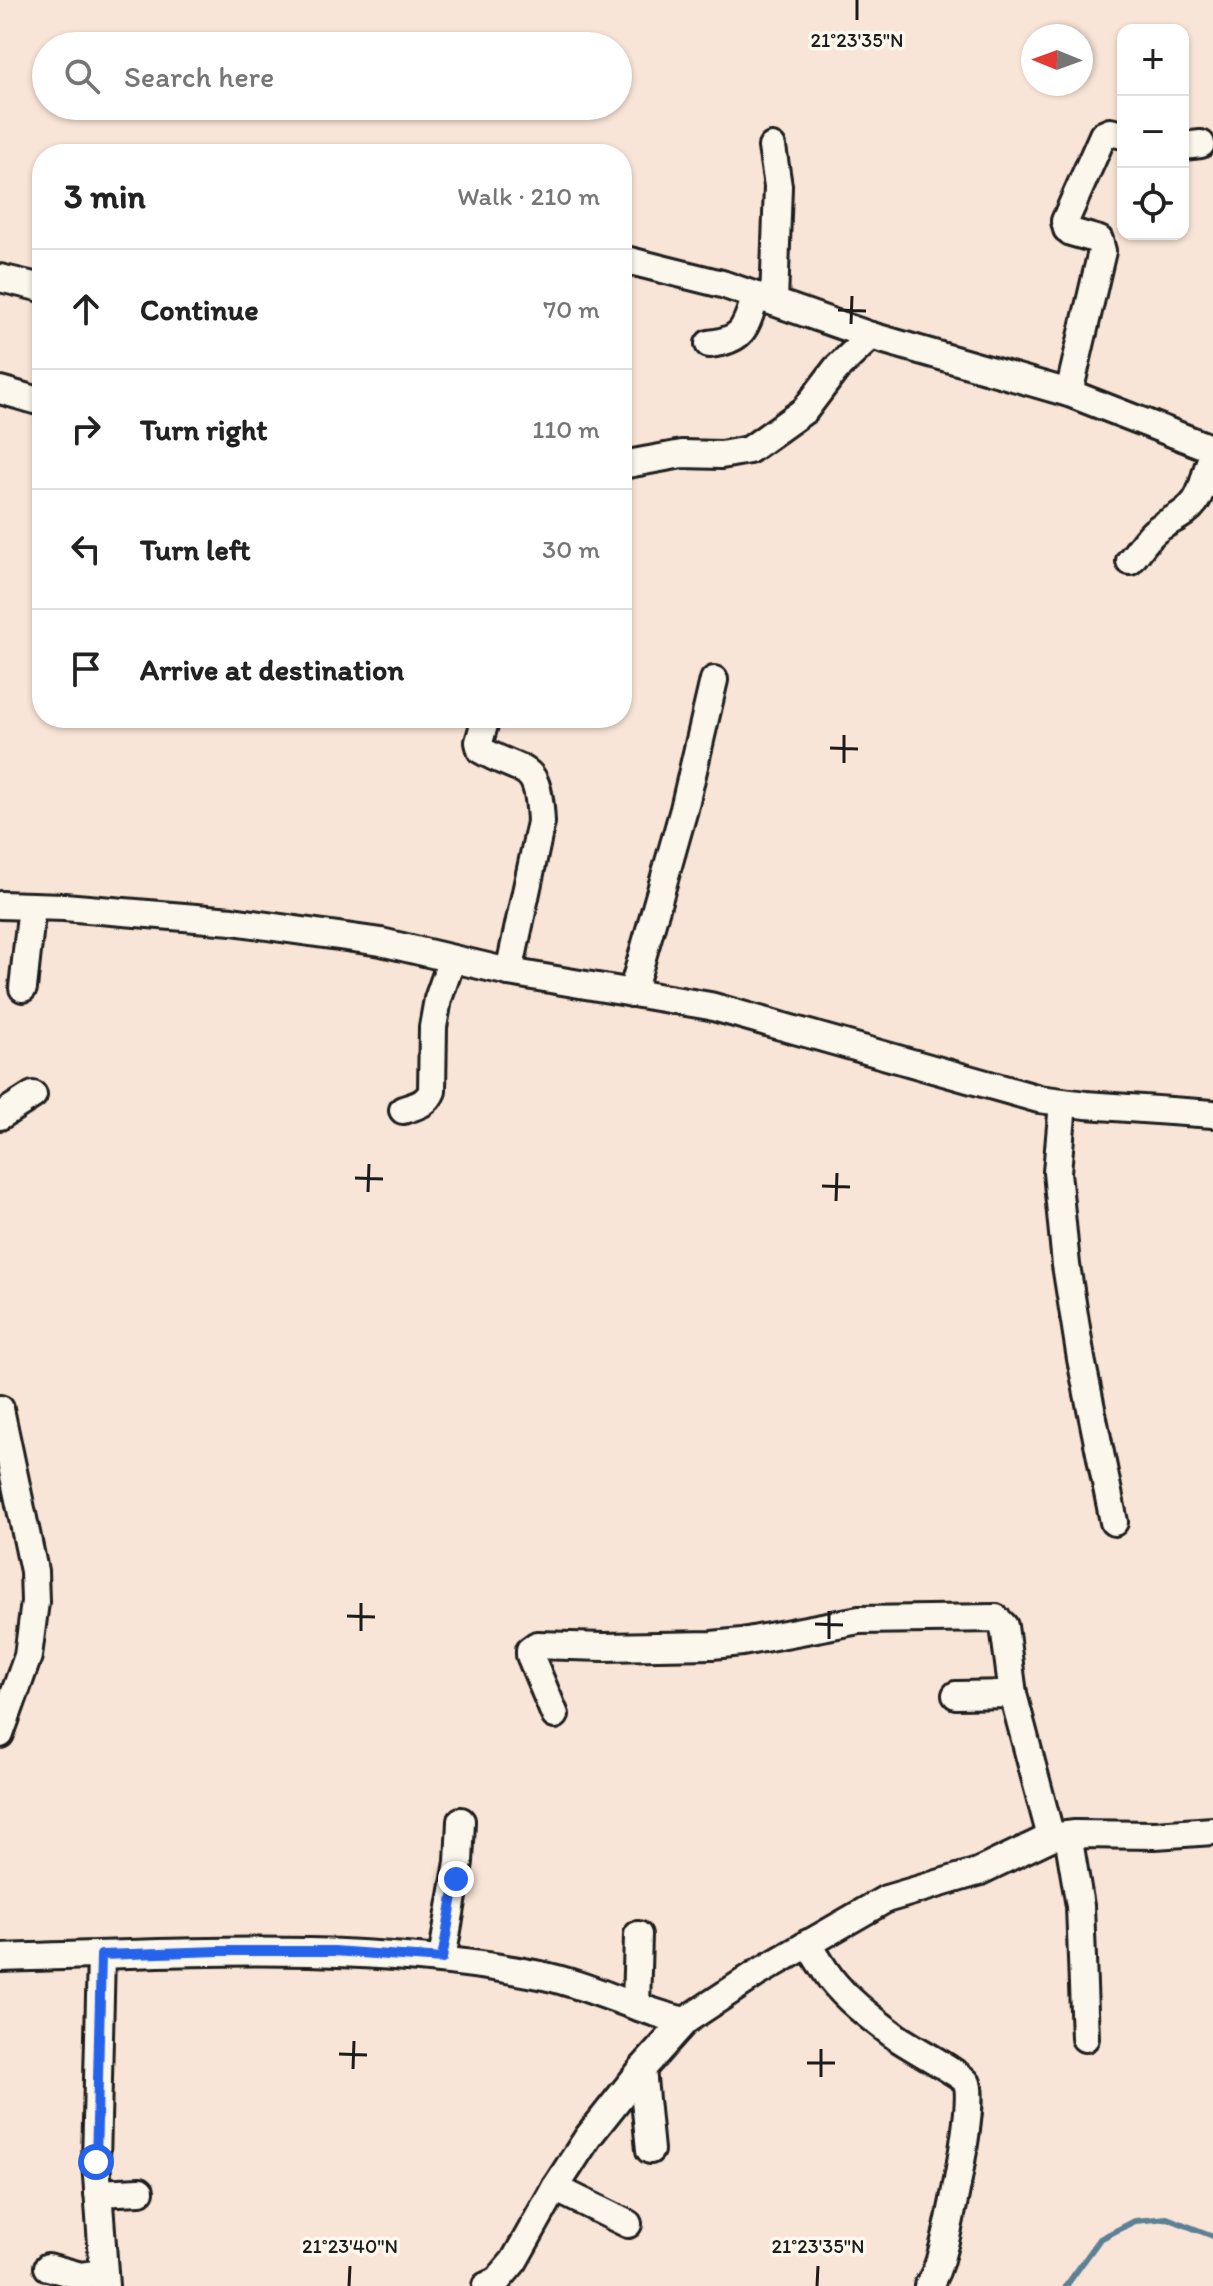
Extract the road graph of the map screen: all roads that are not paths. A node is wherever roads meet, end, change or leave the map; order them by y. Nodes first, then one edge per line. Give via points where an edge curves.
1 (1117, 134) edge
2 (772, 147) dead end
3 (632, 262) edge
4 (0, 278) edge
5 (32, 286) edge
6 (765, 299) junction
7 (871, 336) junction
8 (709, 344) dead end
9 (0, 390) edge
10 (1069, 393) junction
11 (32, 399) edge
12 (1213, 449) edge
13 (1213, 455) edge
14 (632, 463) edge
15 (1130, 561) dead end
16 (714, 680) dead end
17 (483, 728) edge
18 (0, 905) edge
19 (32, 906) junction
20 (452, 959) junction
21 (509, 972) junction
22 (23, 988) dead end
23 (632, 993) junction
24 (33, 1095) dead end
25 (1063, 1103) junction
26 (403, 1110) dead end
27 (1213, 1114) edge
28 (0, 1116) edge
29 (0, 1409) edge
30 (1114, 1522) dead end
31 (1013, 1694) junction
32 (956, 1695) dead end
33 (555, 1715) dead end
34 (0, 1734) edge
35 (461, 1821) dead end
36 (1213, 1831) edge
37 (1059, 1836) junction
38 (638, 1935) dead end
39 (808, 1943) junction
40 (101, 1955) junction
41 (0, 1958) edge
42 (442, 1959) junction
43 (636, 2006) junction
44 (685, 2021) junction
45 (1085, 2038) dead end
46 (642, 2069) junction
47 (650, 2150) dead end
48 (555, 2188) junction
49 (140, 2191) dead end
50 (98, 2193) junction
51 (628, 2224) dead end
52 (48, 2267) dead end
53 (104, 2280) edge
54 (493, 2284) edge
55 (928, 2286) edge

1 - 10 street via 1103,135 1065,221 1071,232 1099,240 1102,251
2 - 6 street via 778,186
3 - 6 street
4 - 5 street
6 - 7 street
6 - 8 street via 736,337
7 - 10 street
7 - 14 street via 836,369 805,410 749,450
9 - 11 street
10 - 12 street
13 - 15 street via 1194,503 1154,532
16 - 23 street
17 - 21 street via 481,750 530,775 540,807
18 - 19 street
19 - 20 street via 246,923 381,942
19 - 22 street
20 - 21 street
20 - 26 street via 433,1027 432,1091 420,1105
21 - 23 street
23 - 25 street via 710,1006
24 - 28 street
25 - 27 street
25 - 30 street via 1057,1172 1066,1265
29 - 34 street via 34,1571 35,1602 28,1656
31 - 32 street
31 - 33 street via 1004,1626 996,1618 859,1620 712,1645 537,1645 530,1655
31 - 37 street
35 - 42 street
36 - 37 street
37 - 39 street via 978,1872 896,1894
37 - 45 street via 1080,1906
38 - 43 street
39 - 44 street
39 - 55 street via 853,2001 967,2084 965,2133 951,2213
40 - 41 street
40 - 42 street via 334,1951
40 - 50 street
42 - 43 street via 544,1976
43 - 44 street
44 - 46 street
46 - 47 street
46 - 48 street
48 - 51 street
48 - 54 street via 514,2261
49 - 50 street
50 - 53 street
52 - 53 street

